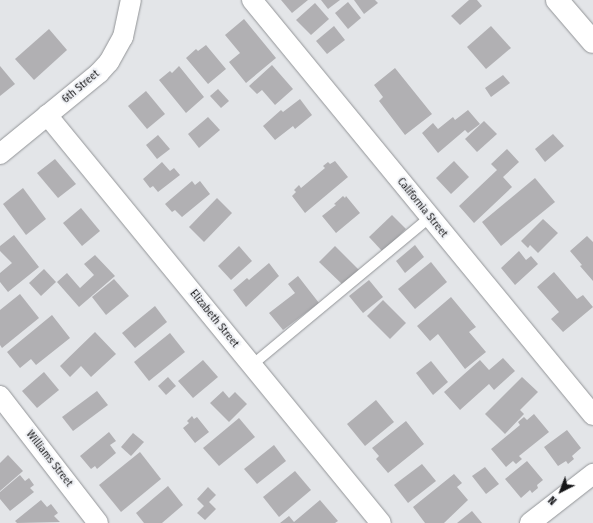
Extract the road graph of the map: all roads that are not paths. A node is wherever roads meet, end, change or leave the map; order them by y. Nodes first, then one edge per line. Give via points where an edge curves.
1 (131, 0) edge
2 (252, 0) edge
3 (557, 0) edge
4 (593, 42) edge
5 (47, 115) junction
6 (0, 154) edge
7 (430, 217) junction
8 (252, 365) junction
9 (0, 396) edge
10 (593, 415) edge
11 (593, 474) edge
12 (98, 523) edge
13 (381, 523) edge
14 (530, 523) edge

1 - 5 street, 6th Street via 123,37 109,62
2 - 7 street, California Street
3 - 4 main road
5 - 6 street, 6th Street
5 - 8 street, Elizabeth Street
7 - 8 lane
7 - 10 street, California Street
8 - 13 street, Elizabeth Street
9 - 12 street, Williams Street
11 - 14 street

